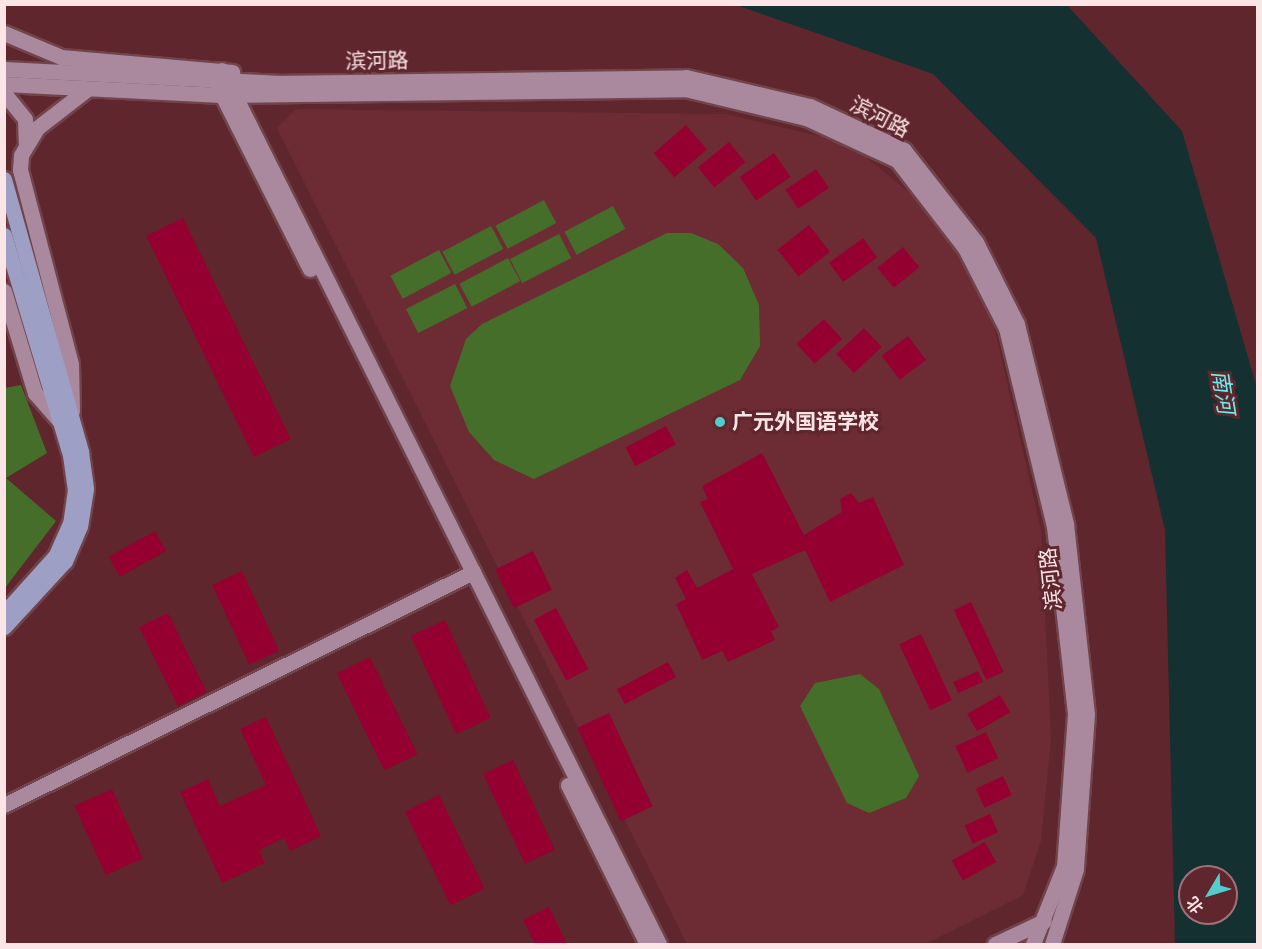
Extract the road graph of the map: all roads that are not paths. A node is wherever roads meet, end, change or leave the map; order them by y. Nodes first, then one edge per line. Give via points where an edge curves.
1 (4, 33) edge
2 (4, 69) edge
3 (4, 84) edge
4 (224, 85) junction
5 (86, 90) junction
6 (4, 93) edge
7 (26, 143) junction
8 (4, 179) edge
9 (4, 235) edge
10 (4, 291) edge
11 (49, 369) junction
12 (66, 421) junction
13 (469, 574) junction
14 (4, 613) edge
15 (4, 627) edge
16 (4, 805) edge
17 (1063, 913) junction
18 (1040, 923) junction
19 (646, 945) edge
20 (659, 945) edge
21 (995, 945) edge
22 (1033, 945) edge
23 (1052, 945) edge

1 - 4 street via 61,57 177,65
2 - 4 street, 滨河路
3 - 5 street, 滨河路
4 - 5 street, 滨河路
4 - 13 street
4 - 17 street, 滨河路 via 686,77 810,106 904,150 976,242 1017,324 1066,524 1087,714 1076,869
4 - 18 street, 滨河路 via 685,89 806,118 897,160 965,248 1005,328 1054,526 1075,714 1064,866
5 - 7 street via 54,112
6 - 7 street via 25,119
7 - 12 street via 20,170 71,364
8 - 11 main road
9 - 11 main road
10 - 12 street via 35,393
11 - 12 main road
12 - 14 main road via 75,489 70,523 56,555
12 - 15 main road via 86,489 80,526 65,561
13 - 16 street
13 - 19 street
13 - 20 street
17 - 18 street
17 - 23 street, 滨河路
18 - 21 street
18 - 22 street, 滨河路

